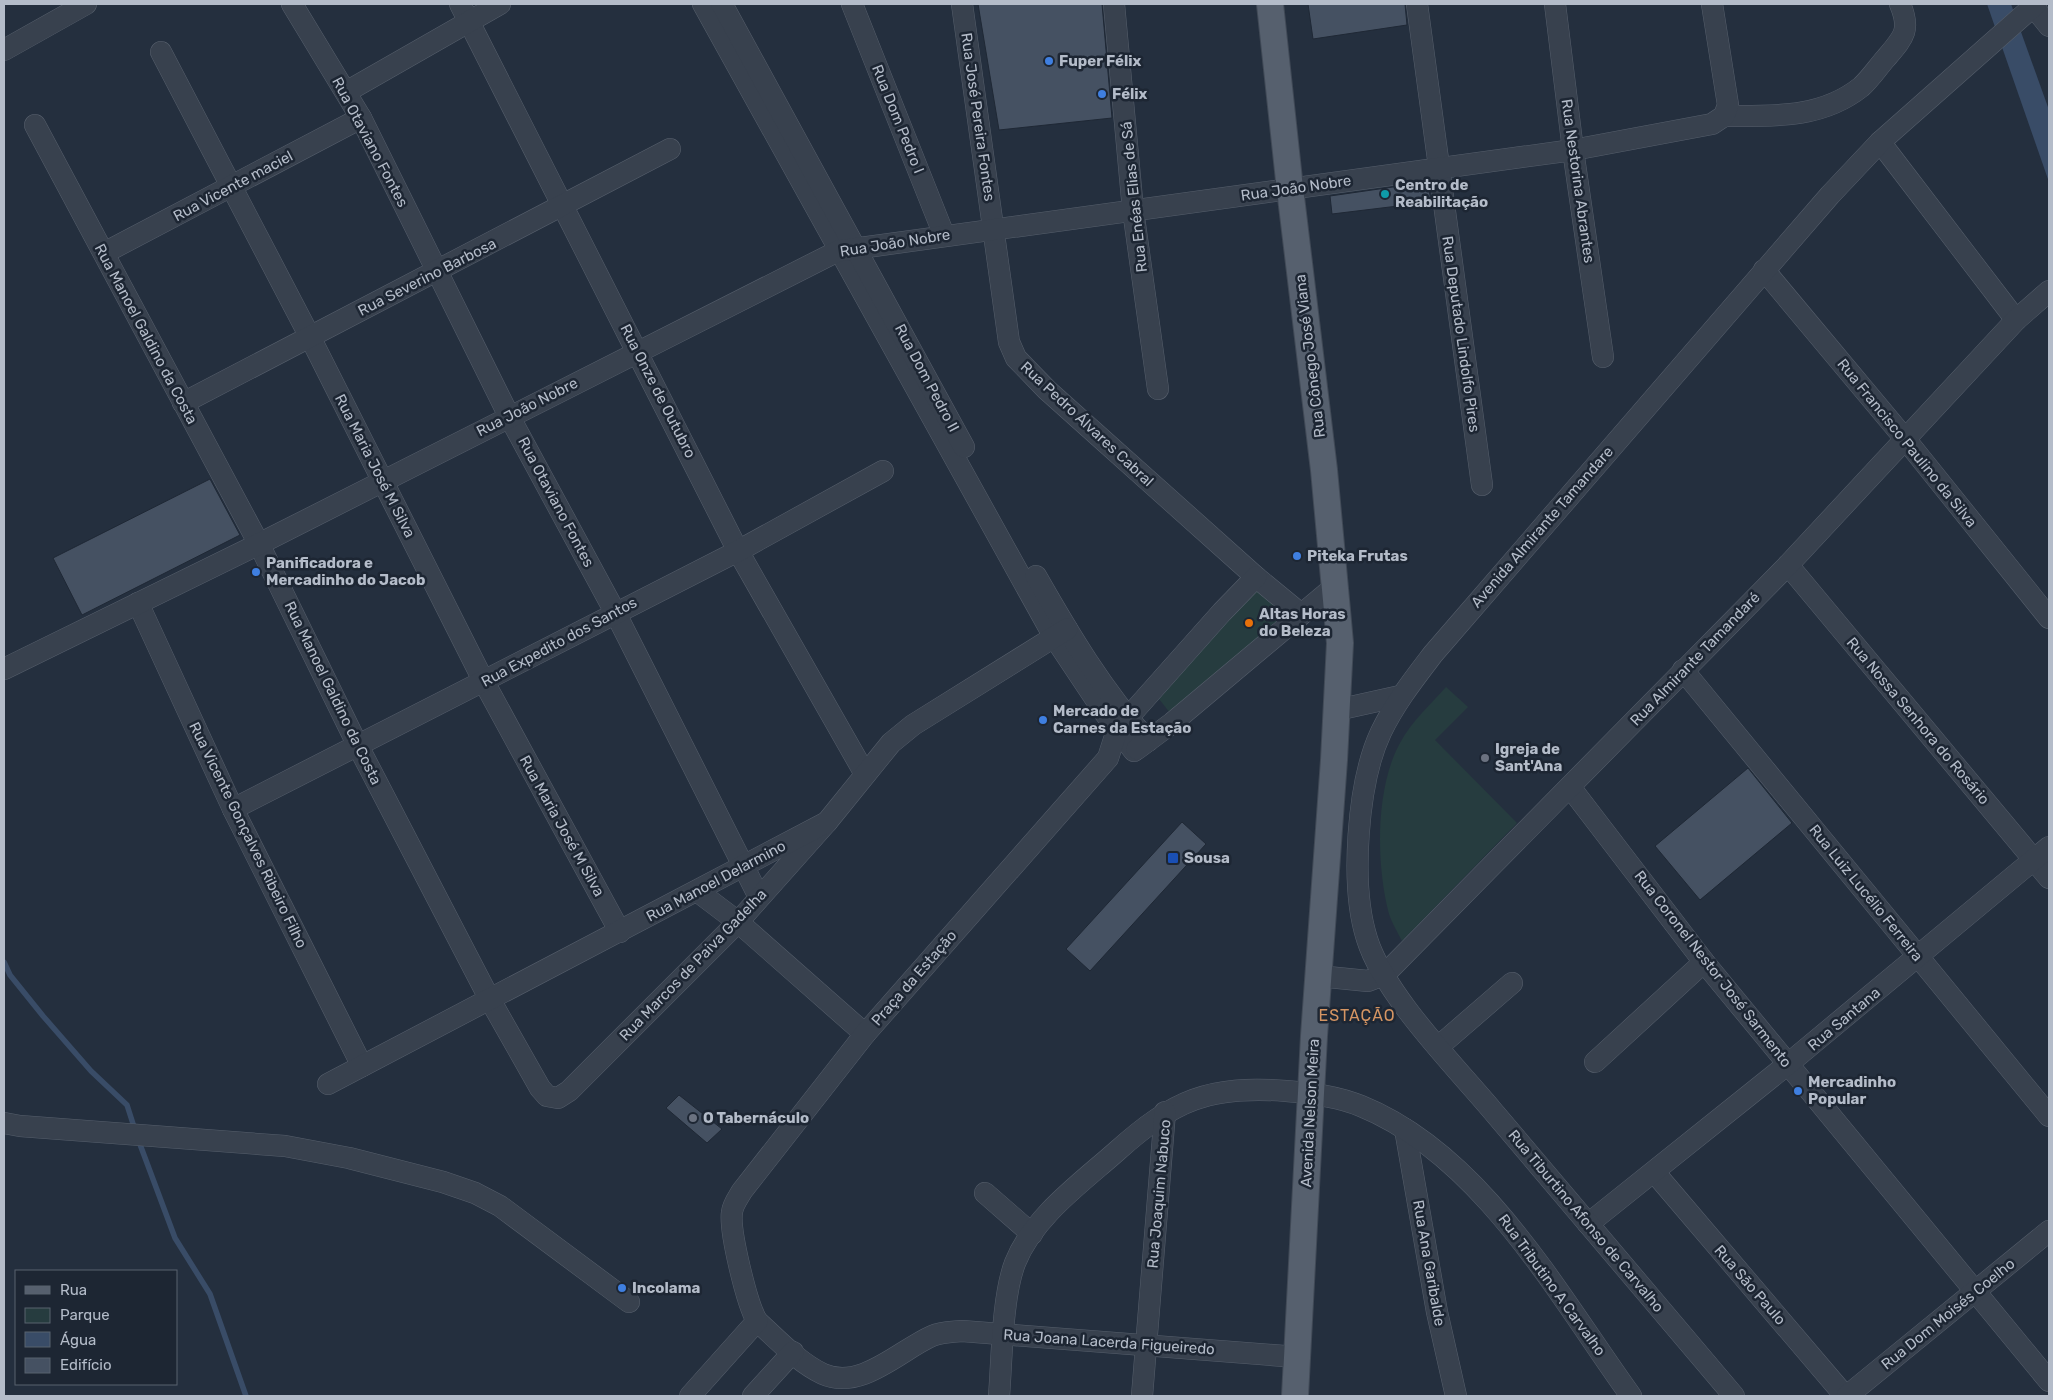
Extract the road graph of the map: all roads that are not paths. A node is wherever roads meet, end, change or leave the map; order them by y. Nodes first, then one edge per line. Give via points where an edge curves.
1 (86, 4) edge
2 (292, 4) edge
3 (500, 4) edge
4 (703, 4) edge
5 (722, 4) edge
6 (852, 4) edge
7 (962, 4) edge
8 (1114, 4) edge
9 (1270, 4) edge
10 (1417, 4) edge
11 (1556, 4) edge
12 (1712, 4) edge
13 (2033, 7) edge
14 (465, 12) edge
15 (1904, 12) edge
16 (2049, 26) edge
17 (4, 50) edge
18 (161, 52) dead end
19 (346, 92) junction
20 (1724, 116) junction
21 (361, 118) junction
22 (35, 125) dead end
23 (1880, 142) junction
24 (670, 149) dead end
25 (1573, 150) junction
26 (1439, 168) junction
27 (232, 187) junction
28 (1290, 189) junction
29 (564, 206) junction
30 (1133, 210) junction
31 (993, 230) junction
32 (944, 235) junction
33 (847, 249) junction
34 (104, 253) junction
35 (1764, 270) junction
36 (436, 273) junction
37 (2049, 290) edge
38 (2016, 320) junction
39 (310, 337) junction
40 (637, 351) junction
41 (1603, 357) dead end
42 (1158, 389) dead end
43 (183, 403) junction
44 (509, 416) junction
45 (1906, 440) junction
46 (883, 471) dead end
47 (382, 481) junction
48 (1482, 485) dead end
49 (259, 544) junction
50 (738, 551) junction
51 (1788, 565) junction
52 (1256, 577) junction
53 (1334, 588) junction
54 (138, 603) junction
55 (615, 612) junction
56 (1302, 614) junction
57 (2049, 618) edge
58 (1060, 633) junction
59 (4, 668) edge
60 (1683, 670) junction
61 (484, 682) junction
62 (1400, 696) junction
63 (1337, 710) junction
64 (1122, 724) junction
65 (358, 746) junction
66 (1141, 746) junction
67 (1108, 758) junction
68 (865, 774) junction
69 (1570, 786) junction
70 (233, 809) junction
71 (827, 822) junction
72 (2042, 853) edge
73 (743, 867) junction
74 (2049, 878) edge
75 (697, 891) junction
76 (759, 897) junction
77 (738, 922) junction
78 (620, 932) junction
79 (1918, 957) junction
80 (1704, 962) junction
81 (1384, 975) junction
82 (1318, 976) junction
83 (1512, 983) dead end
84 (488, 998) junction
85 (865, 1034) junction
86 (1438, 1046) junction
87 (1595, 1062) dead end
88 (1788, 1064) junction
89 (362, 1066) junction
90 (328, 1084) dead end
91 (1312, 1094) junction
92 (552, 1098) joint
93 (1165, 1112) junction
94 (2049, 1116) edge
95 (4, 1123) edge
96 (1405, 1129) junction
97 (1655, 1173) junction
98 (985, 1193) dead end
99 (1588, 1224) junction
100 (2049, 1231) edge
101 (1032, 1234) junction
102 (1976, 1291) junction
103 (629, 1302) dead end
104 (757, 1321) junction
105 (1004, 1335) junction
106 (1146, 1345) junction
107 (793, 1352) junction
108 (1297, 1357) junction
109 (2049, 1381) edge
110 (690, 1396) edge
111 (753, 1396) edge
112 (999, 1396) edge
113 (1142, 1396) edge
114 (1295, 1396) edge
115 (1456, 1396) edge
116 (1631, 1396) edge
117 (1734, 1396) edge
118 (1846, 1396) edge

1 - 17 street
2 - 19 street, Rua Otaviano Fontes
3 - 14 street
4 - 33 street, Rua Dom Pedro II
5 - 33 street, Rua Dom Pedro II
6 - 32 street, Rua Dom Pedro I
7 - 31 street, Rua José Pereira Fontes
8 - 30 street, Rua Enéas Elias de Sá
9 - 28 main road, Rua Cônego José Viana
10 - 26 street, Rua Deputado Lindolfo Pires
11 - 25 street, Rua Nestorina Abrantes
12 - 20 street via 1728,105
13 - 16 street
13 - 23 street, Avenida Almirante Tamandare
14 - 19 street
14 - 29 street, Rua Onze de Outubro
15 - 20 street via 1903,36 1861,86 1831,105 1794,115
18 - 27 street, Rua Maria José M Silva
19 - 21 street, Rua Otaviano Fontes
20 - 25 street, Rua João Nobre via 1712,124
21 - 27 street, Rua Vicente maciel
21 - 36 street, Rua Otaviano Fontes
22 - 34 street, Rua Manoel Galdino da Costa
23 - 35 street, Avenida Almirante Tamandare
23 - 38 street
24 - 29 street, Rua Severino Barbosa
25 - 26 street, Rua João Nobre
25 - 41 street, Rua Nestorina Abrantes
26 - 28 street, Rua João Nobre
26 - 48 street, Rua Deputado Lindolfo Pires
27 - 34 street, Rua Vicente maciel
27 - 39 street, Rua Maria José M Silva
28 - 30 street, Rua João Nobre
28 - 53 main road, Rua Cônego José Viana via 1324,470
29 - 36 street, Rua Severino Barbosa
29 - 40 street, Rua Onze de Outubro
30 - 31 street, Rua João Nobre
30 - 42 street, Rua Enéas Elias de Sá
31 - 32 street, Rua João Nobre
31 - 52 street, Rua Pedro Álvares Cabral via 1009,342 1016,358 1047,390
32 - 33 street, Rua João Nobre
33 - 40 street, Rua João Nobre
33 - 58 street, Rua Dom Pedro II via 938,415 997,509
34 - 43 street, Rua Manoel Galdino da Costa
35 - 45 street, Rua Francisco Paulino da Silva
35 - 62 street, Avenida Almirante Tamandare
36 - 39 street, Rua Severino Barbosa
36 - 44 street, Rua Otaviano Fontes
37 - 38 street, Rua Almirante Tamandaré
38 - 45 street, Rua Almirante Tamandaré
39 - 43 street, Rua Severino Barbosa
39 - 47 street, Rua Maria José M Silva
40 - 44 street, Rua João Nobre
40 - 50 street, Rua Onze de Outubro
43 - 49 street, Rua Manoel Galdino da Costa
44 - 47 street, Rua João Nobre
44 - 55 street, Rua Otaviano Fontes
45 - 51 street, Rua Almirante Tamandaré
45 - 57 street, Rua Francisco Paulino da Silva
46 - 50 street, Rua Expedito dos Santos
47 - 49 street, Rua João Nobre
47 - 61 street, Rua Maria José M Silva
49 - 54 street, Rua João Nobre
49 - 65 street, Rua Manoel Galdino da Costa
50 - 55 street, Rua Expedito dos Santos
50 - 68 street, Rua Onze de Outubro
51 - 60 street, Rua Almirante Tamandaré
51 - 72 street, Rua Nossa Senhora do Rosário
52 - 56 street, Rua Pedro Álvares Cabral
52 - 64 street
53 - 56 street
53 - 63 main road, Rua Cônego José Viana via 1340,643
54 - 59 street, Rua João Nobre
54 - 70 street, Rua Vicente Gonçalves Ribeiro Filho
55 - 61 street, Rua Expedito dos Santos
55 - 73 street, Rua Otaviano Fontes
56 - 66 street
58 - 64 street, Rua Dom Pedro II
58 - 68 street, Rua Manoel Delarmino via 912,725
60 - 69 street, Rua Almirante Tamandaré
60 - 79 street, Rua Luiz Lucélio Ferreira
61 - 65 street, Rua Expedito dos Santos
61 - 78 street, Rua Maria José M Silva
62 - 63 street
62 - 81 street, Avenida Almirante Tamandare via 1380,734 1368,772 1361,813 1359,867 1363,924 1371,950
63 - 82 main road, Avenida Nelson Meira
64 - 66 street, Rua Dom Pedro II
64 - 67 street, Praça da Estação
65 - 70 street, Rua Expedito dos Santos
65 - 84 street, Rua Manoel Galdino da Costa
66 - 67 street
67 - 85 street, Praça da Estação
68 - 71 street, Rua Manoel Delarmino
69 - 80 street, Rua Coronel Nestor José Sarmento
69 - 81 street, Rua Almirante Tamandaré
70 - 89 street, Rua Vicente Gonçalves Ribeiro Filho
71 - 73 street, Rua Manoel Delarmino
71 - 76 street, Rua Marcos de Paiva Gadelha
72 - 74 street, Rua Nossa Senhora do Rosário
72 - 79 street, Rua Santana
73 - 75 street, Rua Manoel Delarmino
73 - 76 street, Rua Otaviano Fontes
75 - 77 street
75 - 78 street, Rua Manoel Delarmino
76 - 77 street, Rua Marcos de Paiva Gadelha
77 - 85 street
77 - 92 street, Rua Marcos de Paiva Gadelha via 569,1091
78 - 84 street, Rua Manoel Delarmino
79 - 88 street, Rua Santana
79 - 94 street, Rua Luiz Lucélio Ferreira
80 - 87 street
80 - 88 street, Rua Coronel Nestor José Sarmento
81 - 82 street via 1368,980
81 - 86 street, Rua Tiburtino Afonso de Carvalho
82 - 91 main road, Avenida Nelson Meira
83 - 86 street
84 - 89 street, Rua Manoel Delarmino
84 - 92 street, Rua Manoel Galdino da Costa via 540,1088
85 - 104 street, Praça da Estação via 732,1208 745,1287
86 - 99 street, Rua Tiburtino Afonso de Carvalho
88 - 97 street, Rua Santana
88 - 102 street, Rua Coronel Nestor José Sarmento
89 - 90 street, Rua Manoel Delarmino
91 - 93 street, Rua Joaquim Nabuco via 1227,1091 1202,1096
91 - 96 street, Rua Tributino A Carvalho via 1360,1105
91 - 108 main road, Avenida Nelson Meira
93 - 101 street via 1076,1188
93 - 106 street, Rua Joaquim Nabuco
95 - 103 street via 285,1146 349,1158 443,1182 475,1192 500,1206
96 - 115 street, Rua Ana Garibalde via 1437,1312
96 - 116 street, Rua Tributino A Carvalho via 1437,1153 1497,1210 1521,1238
97 - 99 street, Rua Santana
97 - 118 street, Rua São Paulo
98 - 101 street
99 - 117 street, Rua Tiburtino Afonso de Carvalho
100 - 102 street, Rua Dom Moisés Coelho
101 - 105 street via 1022,1249 1010,1280
102 - 109 street, Rua Coronel Nestor José Sarmento
102 - 118 street, Rua Dom Moisés Coelho
104 - 107 street
104 - 110 street
105 - 106 street, Rua Joana Lacerda Figueiredo
105 - 107 street, Rua Joana Lacerda Figueiredo via 962,1331 934,1335 876,1367 847,1378 824,1374
105 - 112 street
106 - 108 street, Rua Joana Lacerda Figueiredo
106 - 113 street, Rua Joaquim Nabuco
107 - 111 street
108 - 114 main road, Avenida Nelson Meira

